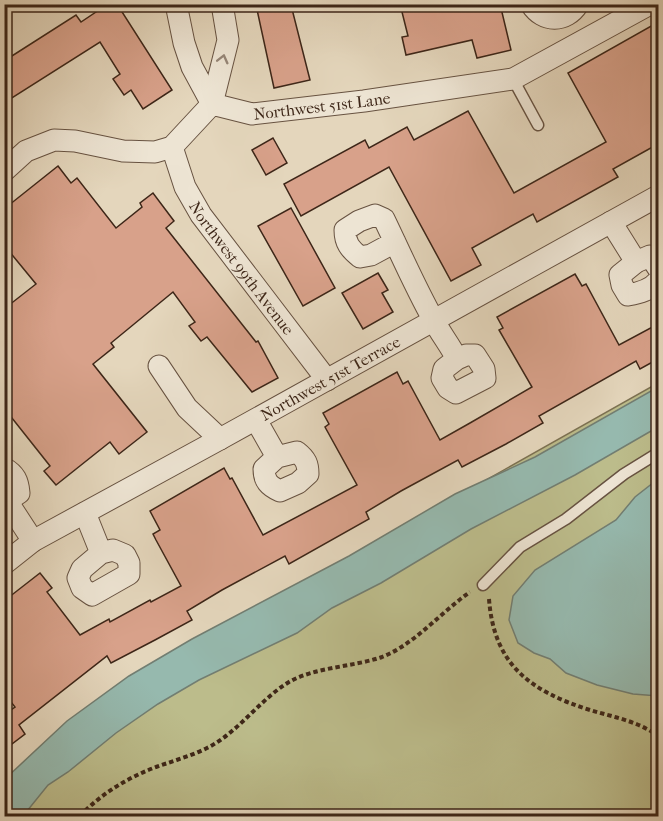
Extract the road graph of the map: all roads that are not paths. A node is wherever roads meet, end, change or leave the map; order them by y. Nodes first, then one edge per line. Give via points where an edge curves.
1 (176, 4) edge
2 (222, 4) edge
3 (531, 4) edge
4 (650, 4) edge
5 (575, 9) edge
6 (586, 39) junction
7 (513, 79) junction
8 (212, 104) junction
9 (538, 125) dead end
10 (172, 147) junction
11 (4, 171) edge
12 (658, 195) edge
13 (611, 222) junction
14 (395, 242) dead end
15 (636, 262) junction
16 (658, 268) edge
17 (658, 281) edge
18 (434, 321) junction
19 (457, 359) dead end
20 (159, 366) dead end
21 (327, 380) junction
22 (255, 420) junction
23 (220, 439) junction
24 (658, 453) edge
25 (277, 457) dead end
26 (4, 468) edge
27 (6, 502) edge
28 (85, 513) junction
29 (33, 541) junction
30 (101, 553) dead end
31 (4, 564) edge
32 (483, 585) road end

1 - 8 street via 192,67
8 -> 2 street via 228,40
3 - 5 street via 545,18 563,18
4 - 6 street, Northwest 51st Lane
5 - 6 street
6 - 7 street, Northwest 51st Lane
7 - 8 street, Northwest 51st Lane via 252,114
7 - 9 lane
8 - 10 street
10 - 11 street via 155,152 123,151 54,140 26,151
10 - 21 street, Northwest 99th Avenue via 185,187 201,215
12 - 13 street, Northwest 51st Terrace
13 - 15 street
13 - 18 street, Northwest 51st Terrace
14 - 18 street
15 - 16 street via 650,256
15 - 17 street via 620,275 628,294 639,293
18 - 19 street
18 - 21 street, Northwest 51st Terrace
20 - 23 street via 187,408
21 - 22 street, Northwest 51st Terrace
22 - 23 street, Northwest 51st Terrace
22 - 25 street
23 - 28 street, Northwest 51st Terrace
24 - 32 lane via 520,547
26 - 27 street via 13,473 19,493
27 - 29 street
28 - 29 street, Northwest 51st Terrace
28 - 30 street
29 - 31 street, Northwest 51st Terrace

